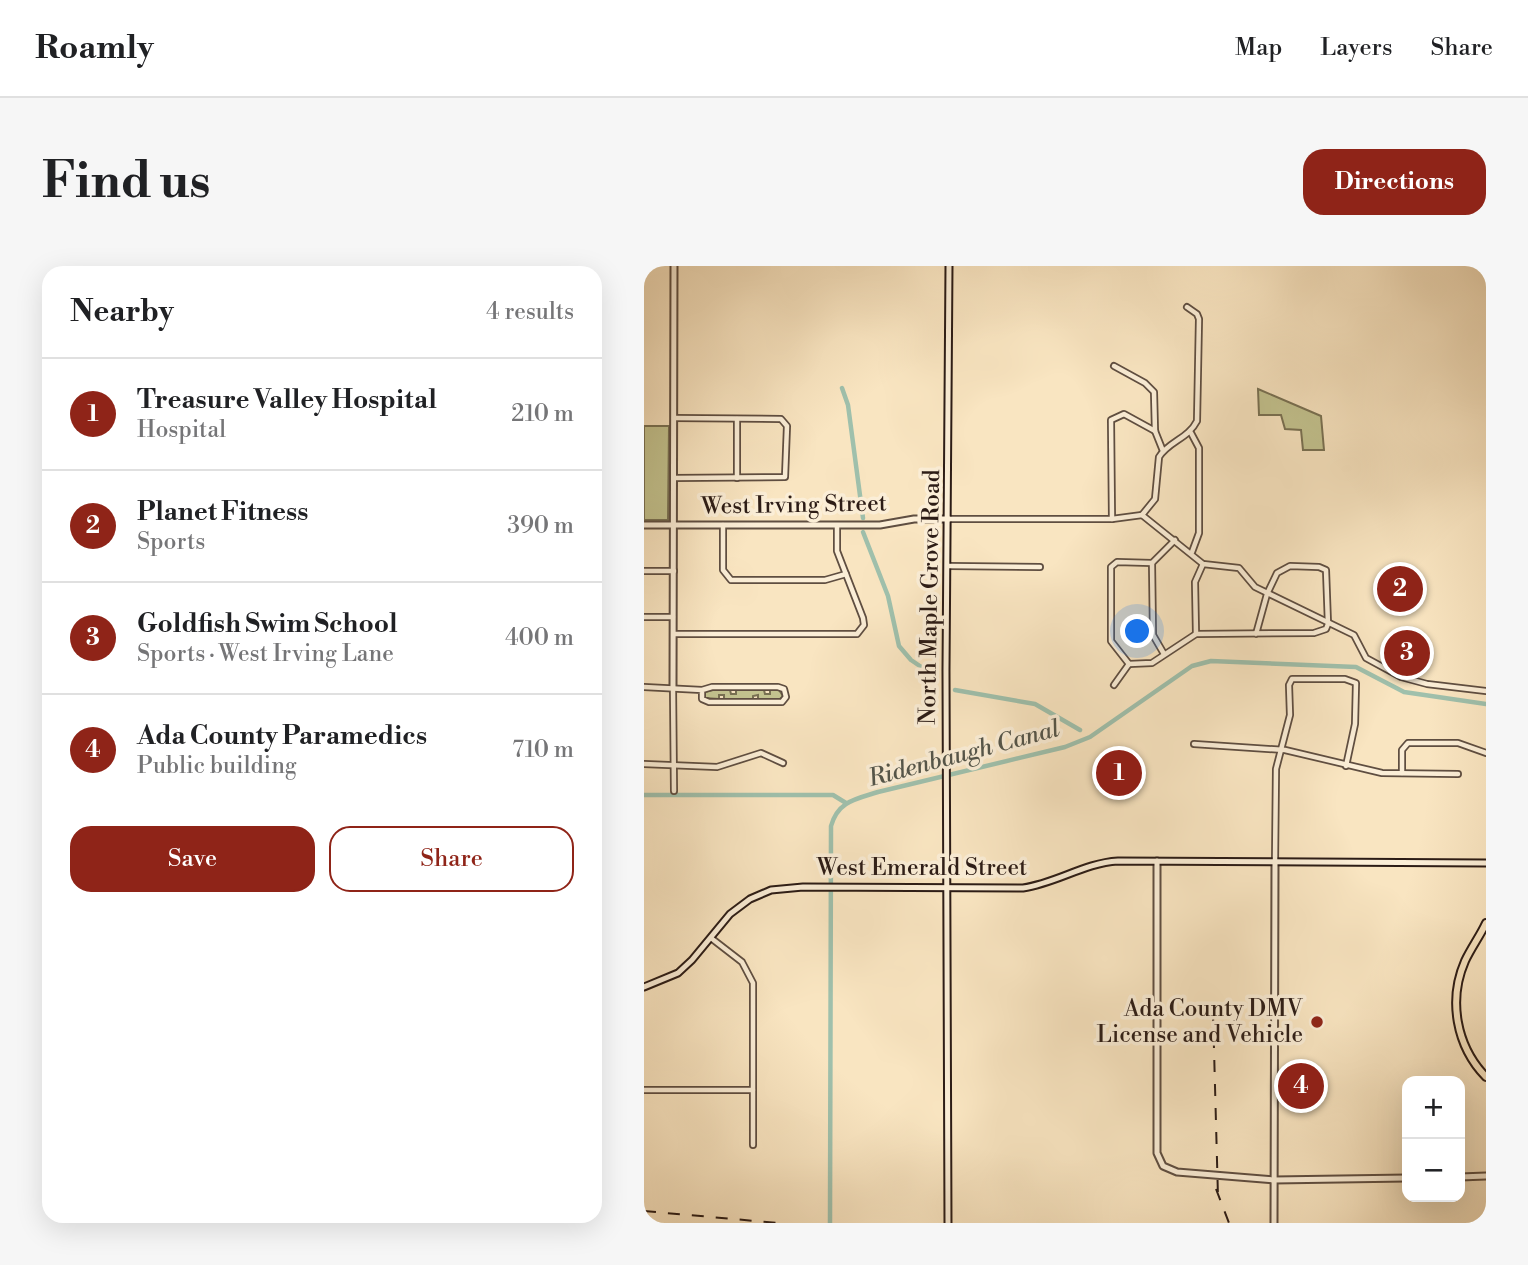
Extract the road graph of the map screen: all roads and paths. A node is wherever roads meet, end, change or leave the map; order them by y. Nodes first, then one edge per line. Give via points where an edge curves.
1 (674, 266) edge
2 (949, 266) edge
3 (1188, 307) dead end
4 (1114, 366) dead end
5 (674, 418) junction
6 (737, 419) junction
7 (1155, 431) junction
8 (1191, 433) junction
9 (1163, 451) junction
10 (674, 478) junction
11 (737, 478) junction
12 (1142, 515) junction
13 (949, 519) junction
14 (1112, 519) junction
15 (644, 525) edge
16 (674, 525) junction
17 (723, 525) junction
18 (837, 526) junction
19 (1175, 540) junction
20 (1192, 552) junction
21 (1152, 563) junction
22 (1203, 564) junction
23 (949, 566) junction
24 (1040, 567) dead end
25 (644, 571) edge
26 (674, 571) junction
27 (846, 574) junction
28 (1267, 594) junction
29 (644, 617) edge
30 (674, 617) junction
31 (1328, 624) junction
32 (1256, 634) junction
33 (674, 635) junction
34 (1196, 635) junction
35 (1164, 654) junction
36 (1129, 664) junction
37 (1114, 685) dead end
38 (644, 687) edge
39 (673, 688) junction
40 (702, 690) junction
41 (1486, 691) edge
42 (1194, 744) dead end
43 (1281, 750) junction
44 (1486, 753) edge
45 (783, 763) dead end
46 (644, 764) edge
47 (674, 764) junction
48 (1346, 766) junction
49 (1402, 773) junction
50 (1458, 774) dead end
51 (674, 791) dead end
52 (1157, 861) junction
53 (1275, 862) junction
54 (1486, 863) edge
55 (948, 888) junction
56 (1486, 923) edge
57 (711, 937) junction
58 (644, 987) edge
59 (1486, 1077) edge
60 (644, 1090) edge
61 (754, 1090) junction
62 (754, 1145) dead end
63 (1486, 1176) edge
64 (1465, 1177) edge
65 (1402, 1178) edge
66 (1274, 1181) junction
67 (948, 1223) edge
68 (1274, 1223) edge

1 - 5 main road
2 - 13 main road, North Maple Grove Road
3 - 8 street via 1199,319 1199,410
4 - 7 street via 1154,392
5 - 6 street
5 - 10 main road
6 - 11 street
6 - 11 street via 786,421 785,477
7 - 9 street
7 - 14 street via 1124,414 1111,420
8 - 9 street
8 - 20 street via 1199,448 1199,533
9 - 12 street via 1157,464 1155,499
10 - 11 street
10 - 16 main road
12 - 14 street, West Irving Street
12 - 19 street
13 - 14 street, West Irving Street
13 - 18 main road, West Irving Street
13 - 23 main road, North Maple Grove Road
15 - 16 main road, West Irving Street
16 - 17 main road, West Irving Street
16 - 26 main road
17 - 18 main road, West Irving Street
17 - 27 street via 723,570 734,580 825,580
18 - 27 street via 837,551
19 - 20 street
19 - 21 street
20 - 22 street
21 - 35 street via 1153,635
21 - 36 street via 1118,562 1111,567 1111,641
22 - 28 street via 1239,568
22 - 34 street via 1195,582
23 - 24 street
23 - 55 main road, North Maple Grove Road
25 - 26 street
26 - 30 main road
27 - 33 street via 863,618 861,630 852,635
28 - 31 street
28 - 31 street via 1283,569 1323,568 1328,575
28 - 32 street
29 - 30 street
30 - 33 main road
31 - 32 street via 1314,634
31 - 41 street via 1354,635 1366,658 1401,677
32 - 34 street
33 - 39 main road
34 - 35 street
35 - 36 street via 1152,663
36 - 37 street
38 - 39 street
39 - 40 street
39 - 47 street
40 - 40 street via 778,687 785,689 786,695 782,702 709,702 702,699
42 - 43 street
43 - 48 street
43 - 48 street via 1293,678 1345,679 1356,683 1355,724
43 - 53 street via 1275,786
44 - 49 street via 1458,743 1408,743 1402,751
45 - 47 street via 761,753 717,767
46 - 47 street
47 - 51 street
48 - 49 street
49 - 50 street
52 - 53 main road, West Emerald Street
52 - 55 main road, West Emerald Street via 1106,862 1023,888
52 - 66 main road via 1157,1146 1163,1166 1177,1172
53 - 54 main road, West Emerald Street
53 - 66 main road
55 - 57 main road, West Emerald Street via 780,888 760,894 730,914
55 - 67 main road, North Maple Grove Road
56 - 59 main road via 1464,963 1456,1006 1466,1049
57 - 58 main road, West Emerald Street via 678,973
57 - 61 street via 752,976
60 - 61 street
61 - 62 street
63 - 64 main road
65 - 66 main road
66 - 68 main road

